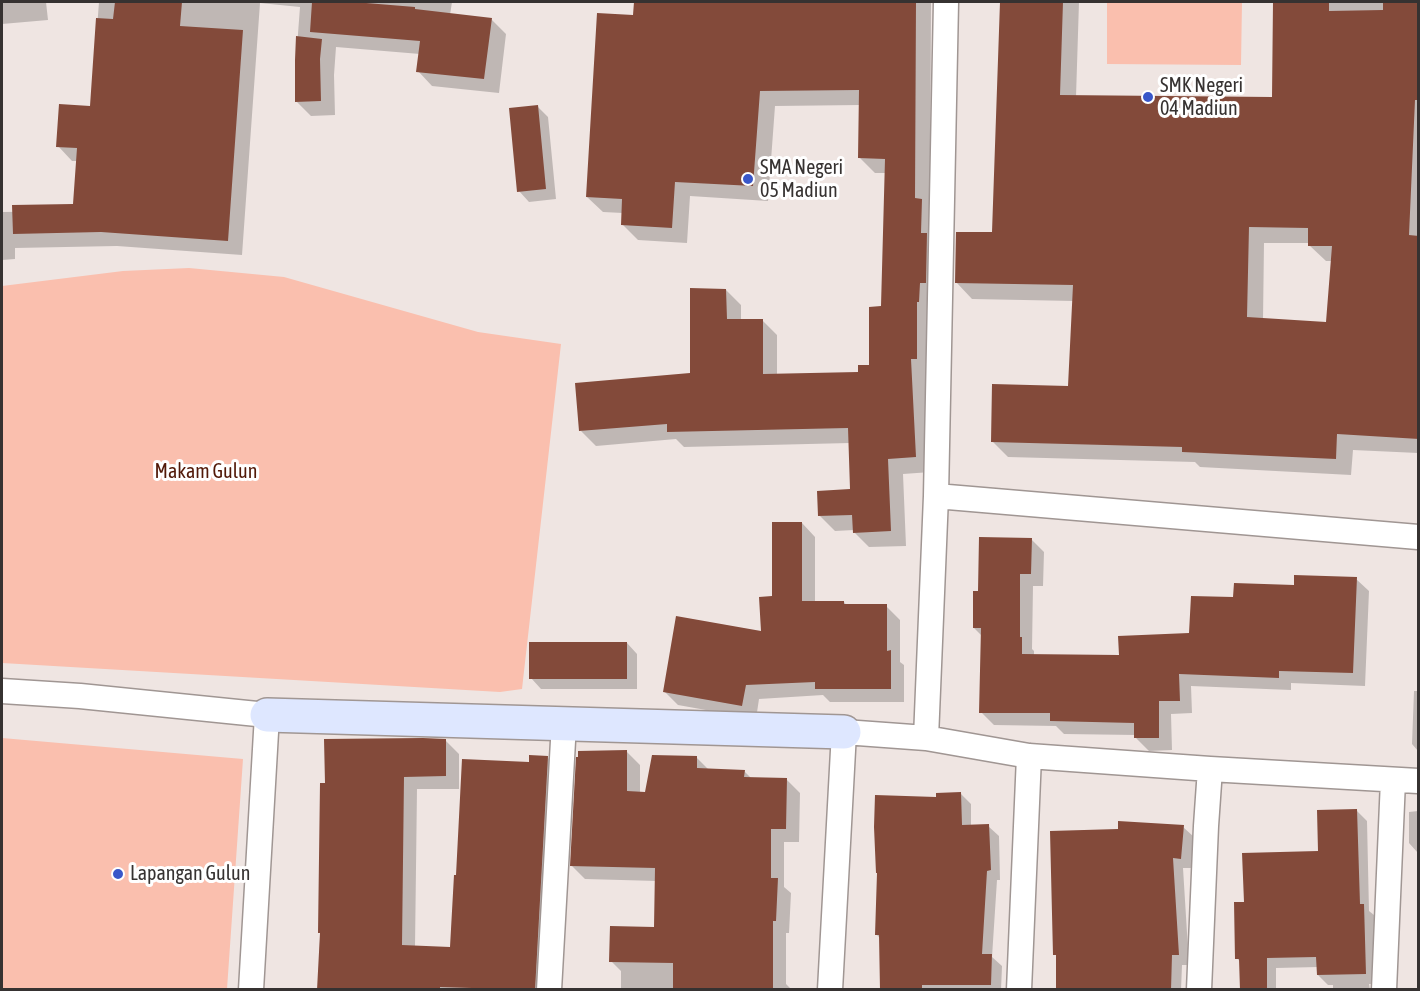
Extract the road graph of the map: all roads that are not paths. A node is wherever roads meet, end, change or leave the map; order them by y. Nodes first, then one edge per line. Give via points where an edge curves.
1 (946, 2) edge
2 (936, 496) junction
3 (1419, 537) edge
4 (2, 691) edge
5 (267, 715) junction
6 (564, 723) junction
7 (844, 732) junction
8 (926, 738) junction
9 (1029, 756) junction
10 (1210, 769) junction
11 (1393, 780) junction
12 (1419, 781) edge
13 (251, 990) edge
14 (549, 990) edge
15 (830, 990) edge
16 (1019, 990) edge
17 (1199, 990) edge
18 (1384, 990) edge

1 - 2 street
2 - 3 street
2 - 8 street
4 - 5 street
5 - 6 street
5 - 13 street
6 - 7 street
6 - 14 street
7 - 8 street
7 - 15 street
8 - 9 street
9 - 10 street
9 - 16 street
10 - 11 street
10 - 17 street
11 - 12 street
11 - 18 street

